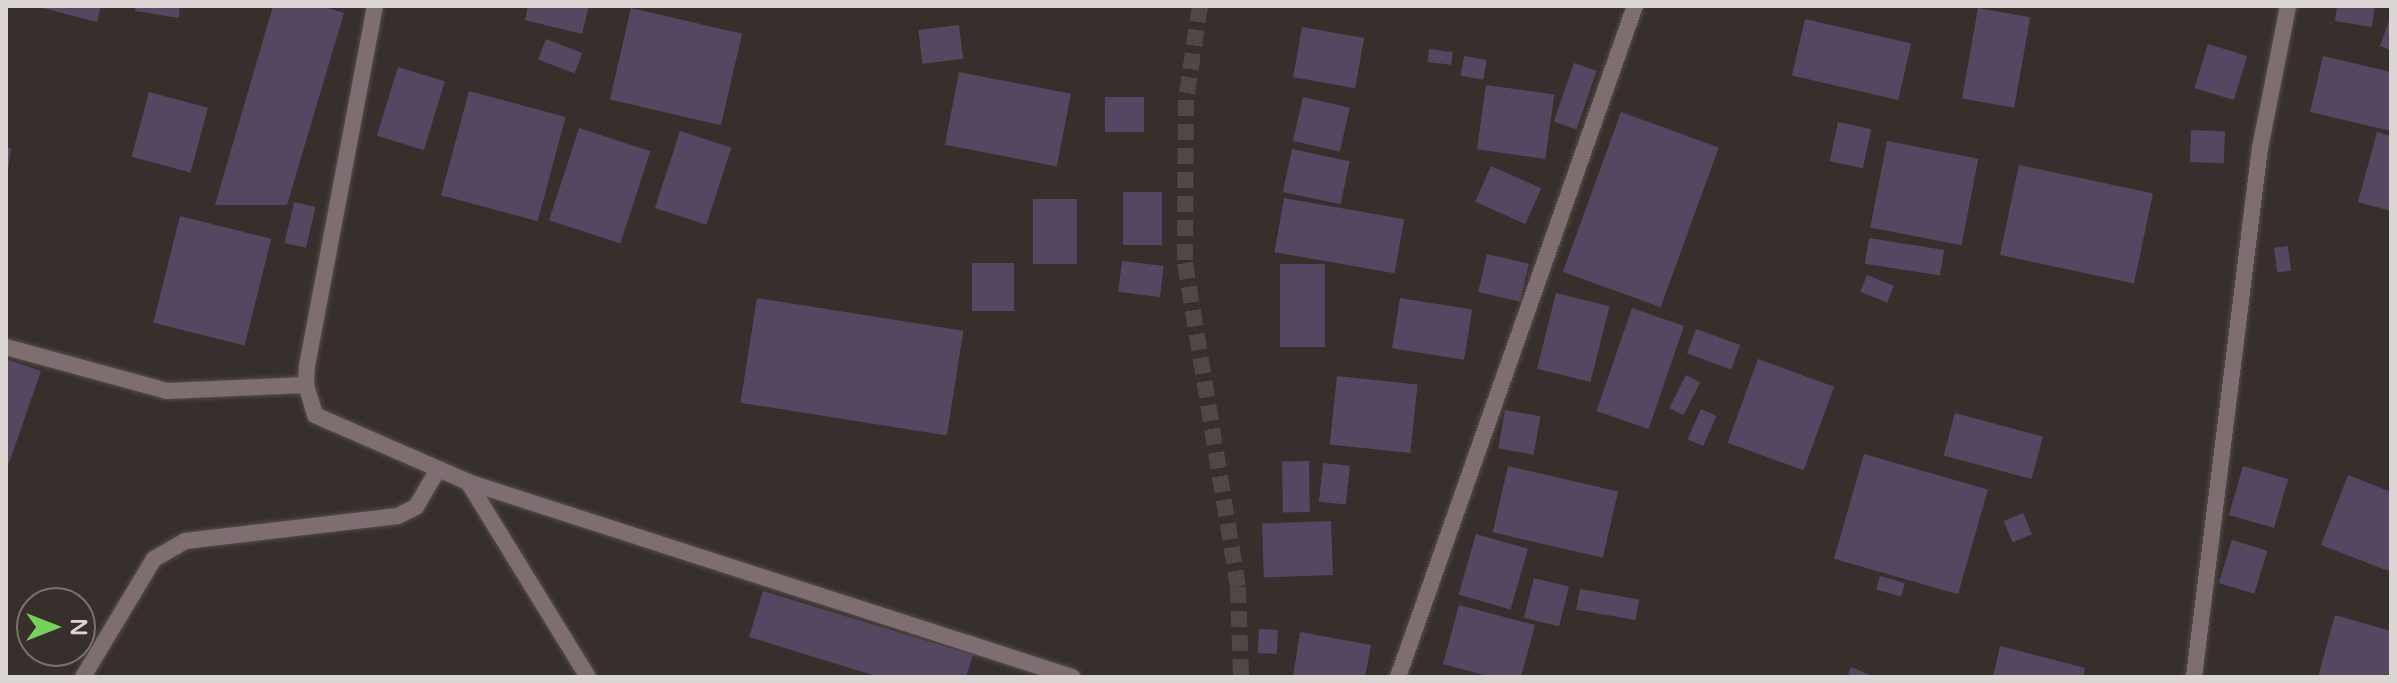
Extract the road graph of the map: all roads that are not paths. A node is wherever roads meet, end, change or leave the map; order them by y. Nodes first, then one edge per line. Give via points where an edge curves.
1 (375, 6) edge
2 (1635, 6) edge
3 (2288, 6) edge
4 (6, 347) edge
5 (306, 385) junction
6 (437, 471) junction
7 (468, 482) junction
8 (83, 677) edge
9 (588, 677) edge
10 (1072, 677) edge
11 (1398, 677) edge
12 (2194, 677) edge

1 - 5 street
2 - 11 street
3 - 12 street via 2260,148
4 - 5 street via 167,391
5 - 6 street via 315,415
6 - 7 street
6 - 8 street via 416,507 398,516 185,541 154,559
7 - 9 street
7 - 10 street

